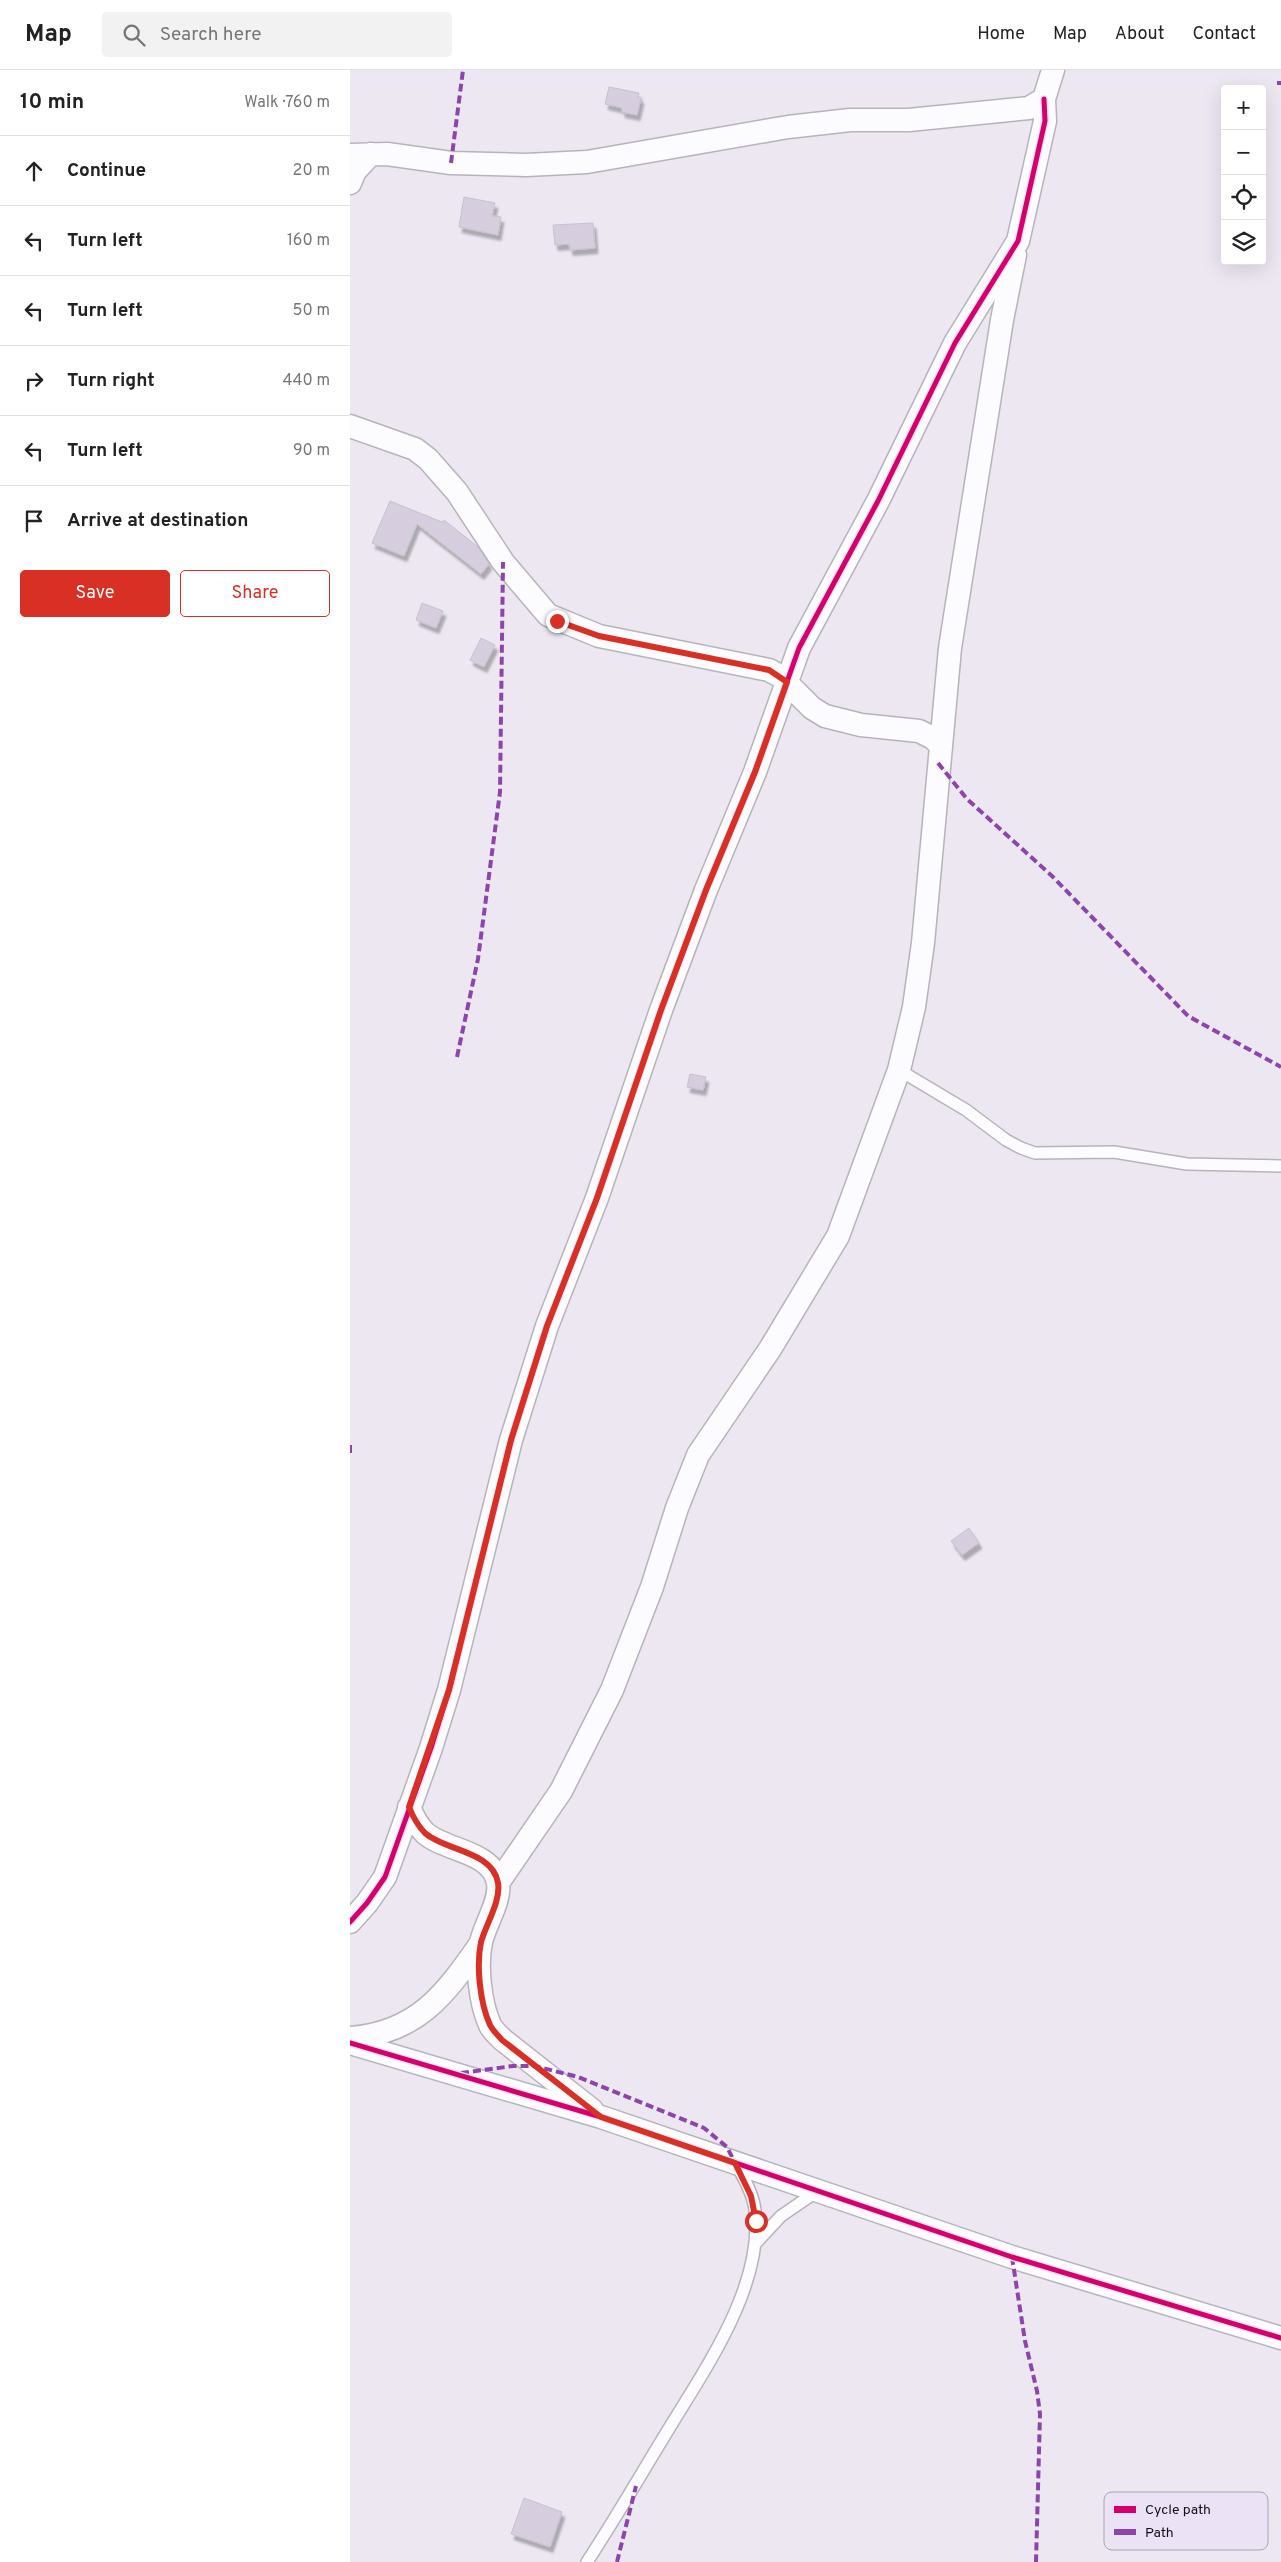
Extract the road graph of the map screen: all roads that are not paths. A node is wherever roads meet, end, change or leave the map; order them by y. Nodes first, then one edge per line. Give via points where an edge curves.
1 (1053, 70) edge
2 (1044, 99) junction
3 (360, 155) edge
4 (350, 183) edge
5 (1018, 240) junction
6 (350, 426) edge
7 (787, 682) junction
8 (940, 745) junction
9 (898, 1070) junction
10 (1281, 1166) edge
11 (409, 1807) junction
12 (498, 1883) junction
13 (350, 1922) edge
14 (481, 1943) junction
15 (350, 2038) edge
16 (350, 2043) edge
17 (601, 2117) junction
18 (735, 2163) junction
19 (816, 2192) junction
20 (755, 2244) junction
21 (1281, 2338) edge
22 (587, 2562) edge

1 - 2 street
2 - 3 street via 1029,108 909,120 850,120 788,127 587,162 498,164 387,154
2 - 5 street via 1044,121
3 - 4 street
5 - 7 street via 955,343 878,501 799,648
5 - 8 street via 1002,320 950,648
6 - 7 street via 414,449 428,458 457,492 503,562 553,618 599,636 769,670
7 - 8 street via 812,708 826,716 861,725 919,731
7 - 11 street via 755,772 664,1000 597,1198 547,1326 511,1440 449,1690
8 - 9 street via 923,943 914,1007
9 - 10 lane via 966,1110 1006,1140 1036,1153 1114,1152 1188,1164
9 - 12 street via 838,1236 770,1349 698,1455 612,1690 562,1791
11 - 12 street via 416,1823 426,1834 485,1862
11 - 13 street via 385,1877
12 - 14 street
14 - 15 street via 451,1986 422,2014 398,2028 368,2037
14 - 17 street via 482,1991 491,2027 502,2040
16 - 17 street
17 - 18 street
18 - 19 street
18 - 20 lane via 755,2208
19 - 20 lane via 781,2216
19 - 21 street via 1012,2257
20 - 22 lane via 737,2307 720,2344

